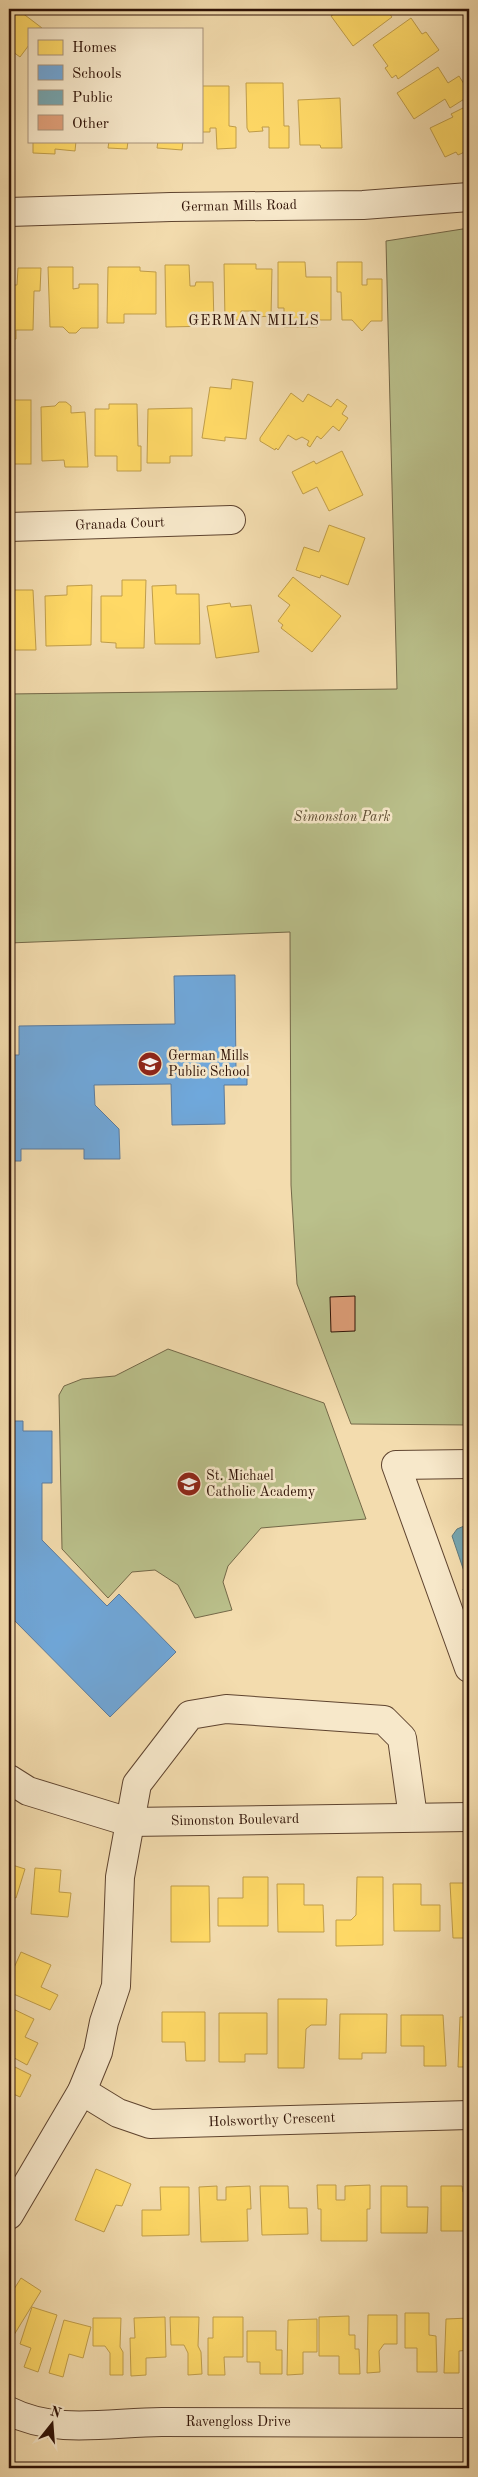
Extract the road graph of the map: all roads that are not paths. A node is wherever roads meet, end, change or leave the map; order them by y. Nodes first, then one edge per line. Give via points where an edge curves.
1 (469, 197) edge
2 (9, 212) edge
3 (231, 520) dead end
4 (9, 528) edge
5 (469, 1464) edge
6 (469, 1668) edge
7 (9, 1779) edge
8 (413, 1817) junction
9 (469, 1817) edge
10 (129, 1822) junction
11 (82, 2091) junction
12 (469, 2115) edge
13 (9, 2215) edge
14 (9, 2411) edge
15 (469, 2423) edge

1 - 2 street, German Mills Road via 363,205
3 - 4 street, Granada Court
5 - 6 street via 396,1465
7 - 10 street, Simonston Boulevard via 28,1791
8 - 9 street, Simonston Boulevard
8 - 10 street, Simonston Boulevard
8 - 10 street via 402,1738 384,1720 226,1709 190,1715 136,1784
10 - 11 street via 120,1877 116,1986 98,2052
11 - 12 street, Holsworthy Crescent via 118,2113 150,2124
11 - 13 street
14 - 15 street, Ravengloss Drive via 22,2418 55,2425 154,2422

